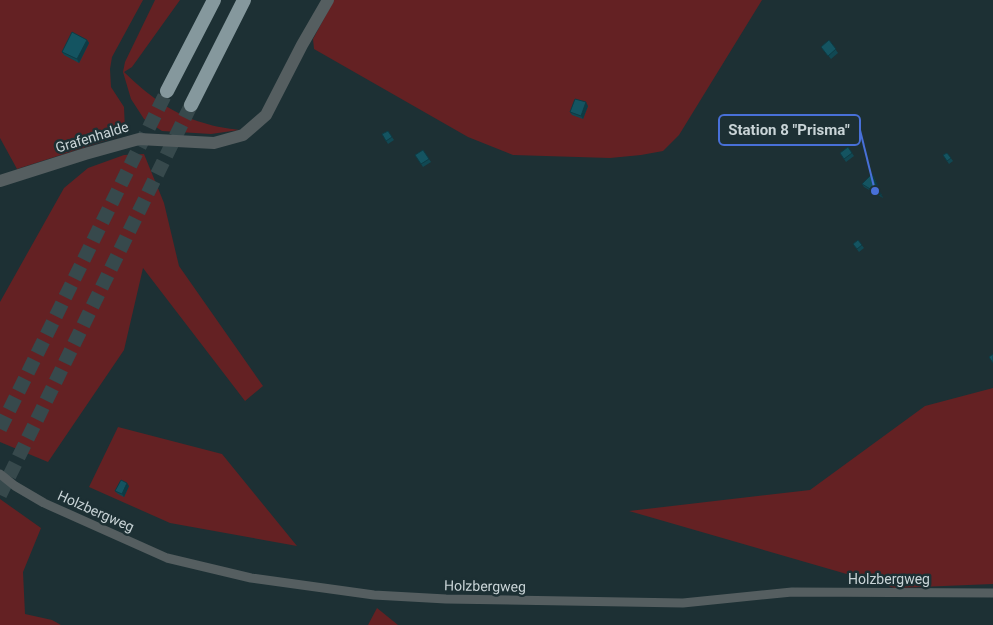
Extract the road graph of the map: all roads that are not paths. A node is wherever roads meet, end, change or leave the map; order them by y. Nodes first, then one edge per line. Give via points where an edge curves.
1 (214, 0) edge
2 (244, 0) edge
3 (328, 0) edge
4 (166, 91) tunnel mouth
5 (191, 105) tunnel mouth
6 (0, 181) edge
7 (0, 474) edge
8 (993, 593) edge

1 - 4 highway
2 - 5 highway
3 - 6 street, Grafenhalde via 266,115 243,135 214,143 139,138
7 - 8 lane, Holzbergweg via 44,503 166,558 251,578 374,594 446,599 683,603 792,592

